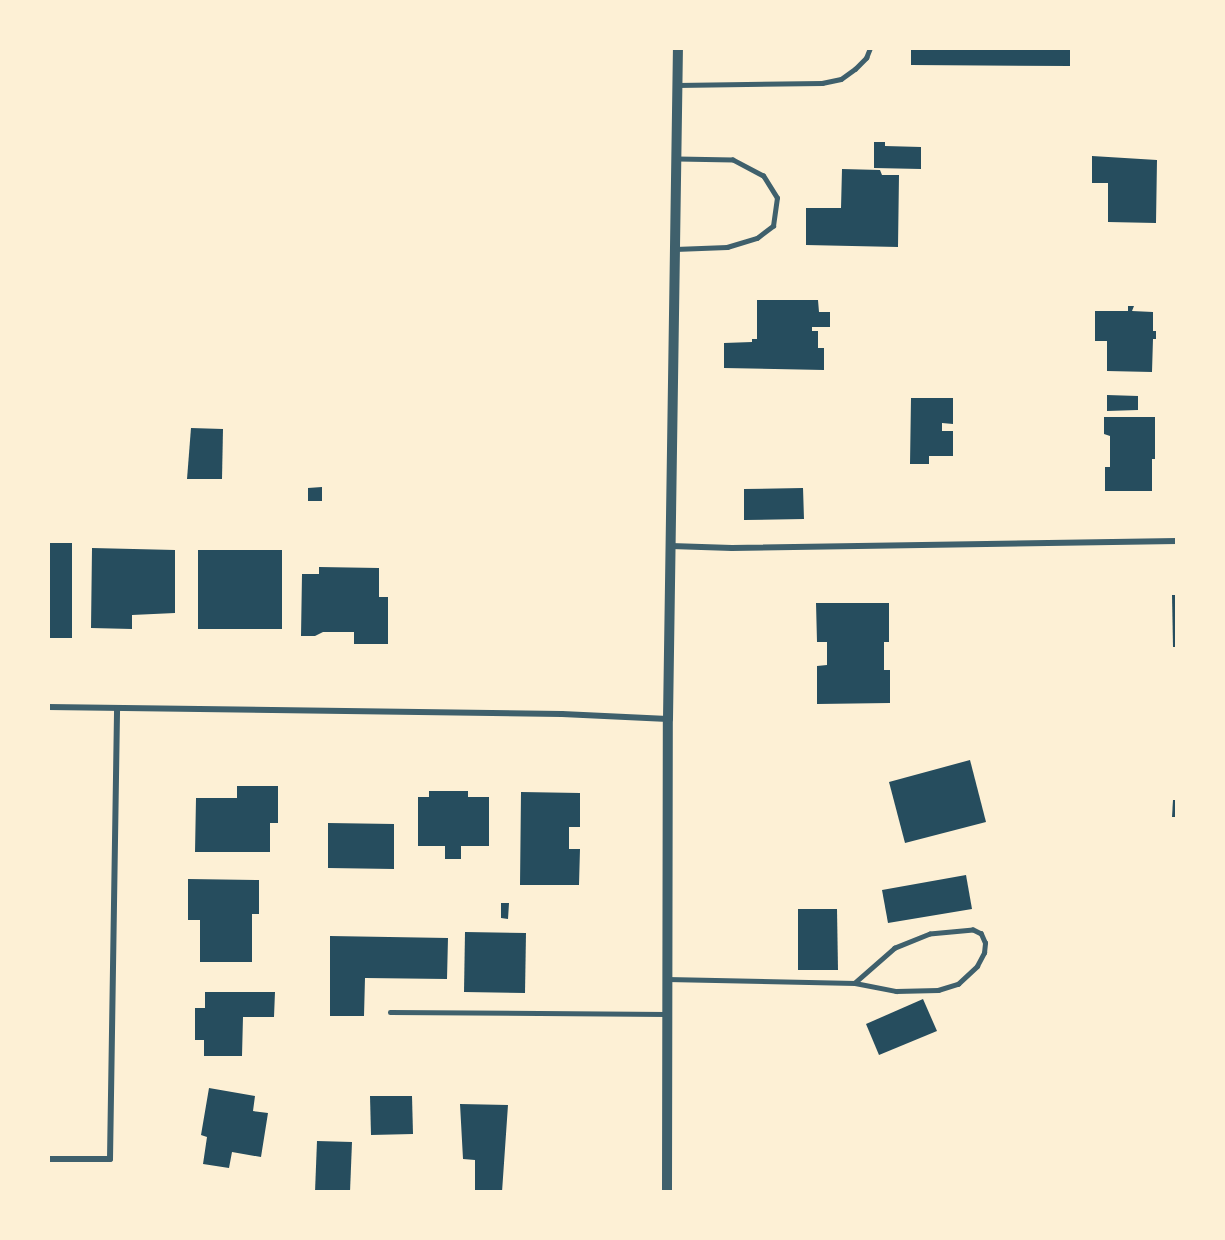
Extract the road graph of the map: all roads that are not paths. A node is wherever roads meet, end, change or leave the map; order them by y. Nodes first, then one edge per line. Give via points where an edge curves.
1 (678, 48) edge
2 (870, 48) edge
3 (677, 85) junction
4 (676, 159) junction
5 (675, 249) junction
6 (1177, 541) edge
7 (671, 546) junction
8 (48, 707) edge
9 (117, 709) junction
10 (668, 719) junction
11 (667, 979) junction
12 (855, 983) junction
13 (390, 1012) dead end
14 (667, 1014) junction
15 (48, 1159) edge
16 (667, 1192) edge

1 - 3 street
2 - 3 lane via 855,69 841,79 822,83
3 - 4 street
4 - 5 street
4 - 5 lane via 733,160 763,176 777,198 773,226 757,238 727,247
5 - 7 street
6 - 7 street
7 - 10 street
8 - 9 street
9 - 10 street via 562,714
9 - 15 street via 110,1159
10 - 11 street
11 - 12 lane
11 - 14 street
12 - 12 lane via 919,992 948,987 977,966 985,943 981,934 973,930 930,934 896,948
13 - 14 lane
14 - 16 street

